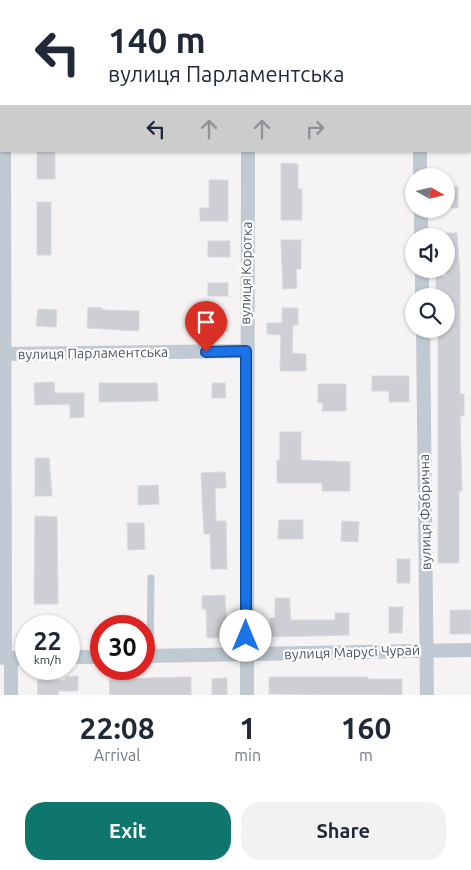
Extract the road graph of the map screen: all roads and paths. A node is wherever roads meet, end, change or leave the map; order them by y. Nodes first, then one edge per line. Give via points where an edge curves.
1 (4, 152) edge
2 (248, 152) edge
3 (420, 152) edge
4 (420, 168) edge
5 (423, 338) edge
6 (246, 351) junction
7 (3, 354) edge
8 (3, 566) edge
9 (151, 578) dead end
10 (149, 615) edge
11 (427, 650) junction
12 (471, 650) edge
13 (246, 655) junction
14 (155, 656) edge
15 (5, 658) edge
16 (11, 695) edge
17 (247, 695) edge
18 (427, 695) edge

1 - 7 street
2 - 6 street, вулиця Коротка
3 - 4 street
5 - 11 street, вулиця Фабрична
6 - 7 street, вулиця Парламентська
6 - 13 street, вулиця Коротка
7 - 8 street
8 - 15 street
9 - 10 lane
11 - 12 street, вулиця Марусі Чурай
11 - 13 street, вулиця Марусі Чурай
11 - 18 street, вулиця Фабрична
13 - 14 street, вулиця Марусі Чурай
13 - 17 street, вулиця Коротка
15 - 16 street

